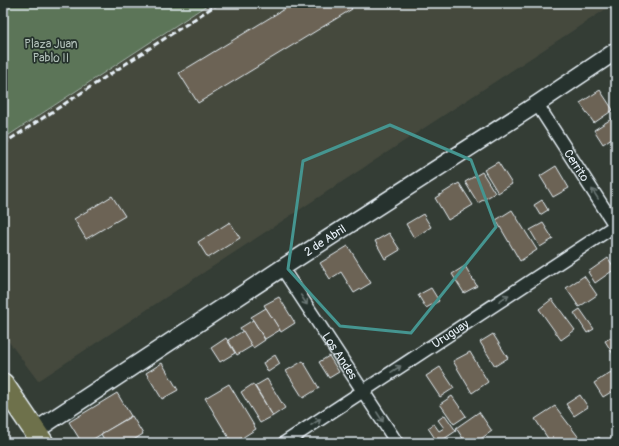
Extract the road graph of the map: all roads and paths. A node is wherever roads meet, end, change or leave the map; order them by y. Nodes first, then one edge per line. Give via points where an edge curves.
1 (616, 51) edge
2 (537, 104) junction
3 (616, 225) edge
4 (282, 268) junction
5 (3, 384) edge
6 (363, 391) junction
7 (39, 437) edge
8 (284, 443) edge
9 (397, 443) edge

1 - 2 main road, 2 de Abril
3 -> 2 street, Cerrito
2 - 4 main road, 2 de Abril
6 -> 3 street, Uruguay
4 -> 6 street, Los Andes
4 - 7 main road, 2 de Abril
5 - 7 highway
8 -> 6 street, Uruguay
6 -> 9 street, Los Andes

